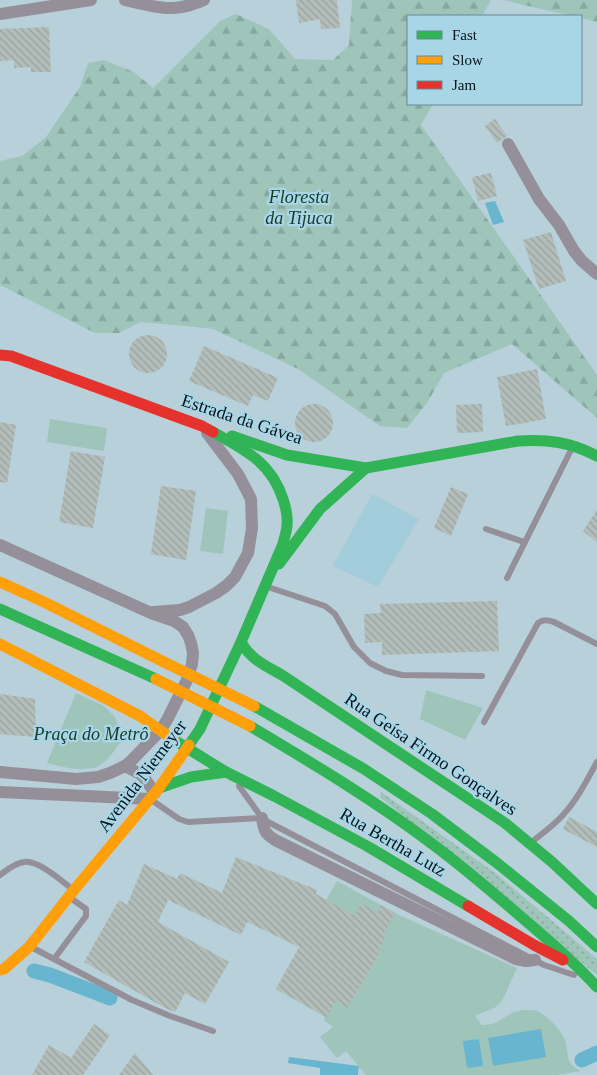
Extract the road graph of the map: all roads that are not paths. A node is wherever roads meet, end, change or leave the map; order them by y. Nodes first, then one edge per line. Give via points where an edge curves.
1 (91, 0) edge
2 (125, 0) edge
3 (204, 0) edge
4 (0, 14) edge
5 (508, 144) dead end
6 (597, 274) edge
7 (4, 354) edge
8 (202, 426) junction
9 (574, 445) junction
10 (597, 456) edge
11 (366, 468) junction
12 (486, 529) dead end
13 (524, 542) junction
14 (0, 545) edge
15 (270, 575) junction
16 (507, 578) dead end
17 (0, 582) edge
18 (265, 586) junction
19 (0, 609) edge
20 (151, 613) junction
21 (241, 642) junction
22 (0, 644) edge
23 (597, 644) edge
24 (482, 676) dead end
25 (484, 722) dead end
26 (160, 731) junction
27 (187, 748) junction
28 (597, 762) edge
29 (125, 766) junction
30 (0, 772) edge
31 (230, 775) junction
32 (0, 792) edge
33 (155, 793) junction
34 (262, 818) junction
35 (532, 842) junction
36 (0, 875) edge
37 (71, 894) junction
38 (597, 904) edge
39 (29, 947) junction
40 (597, 947) edge
41 (54, 959) junction
42 (535, 960) joint
43 (0, 970) edge
44 (585, 973) junction
45 (597, 987) edge
46 (213, 1031) dead end

1 - 4 street
2 - 3 street via 171,9
5 - 6 street via 574,251
7 - 8 main road, Estrada da Gávea
8 - 11 main road, Estrada da Gávea via 286,455
8 - 15 main road, Avenida Niemeyer via 245,450 266,467 279,486 287,511 287,527
8 - 20 street via 238,474 251,499 252,528 248,553 235,577 216,593 184,608
9 - 10 main road, Estrada da Gávea
9 - 11 main road, Estrada da Gávea via 554,440 518,441
9 - 13 lane
11 - 15 main road, Avenida Niemeyer via 320,509
12 - 13 lane
13 - 16 lane
14 - 20 street
15 - 18 main road, Avenida Niemeyer
17 - 40 main road, bridge via 254,706 364,769 475,845
18 - 21 main road, Avenida Niemeyer
18 - 24 lane via 325,606 335,614 354,648 370,663 386,671 402,675
19 - 44 main road, bridge via 156,679 250,726 303,757 420,836 488,888
20 - 26 street via 183,627 193,653 187,680
21 - 27 main road, Avenida Niemeyer via 204,722
21 - 35 main road, Rua Geísa Firmo Gonçalves via 251,658 282,675
22 - 26 main road via 118,704
23 - 25 lane via 554,622 542,620
26 - 27 main road
26 - 29 street
27 - 31 main road, Rua Bertha Lutz
27 - 33 main road, Avenida Niemeyer
28 - 35 lane via 566,812
29 - 30 street via 98,777 76,779
29 - 33 street via 142,775
31 - 33 main road via 191,777
31 - 34 lane
31 - 44 main road, Rua Bertha Lutz via 341,832
32 - 33 street
33 - 34 lane via 179,819 188,822
33 - 37 main road, Avenida Niemeyer
34 - 42 street via 268,836 516,959
35 - 38 main road, Rua Geísa Firmo Gonçalves
36 - 37 lane via 17,864 32,862
37 - 39 main road, Avenida Niemeyer
37 - 41 lane via 86,909 86,916
39 - 41 lane
39 - 43 main road, Avenida Niemeyer
41 - 46 lane via 132,1000
42 - 44 lane via 567,973
44 - 45 main road

